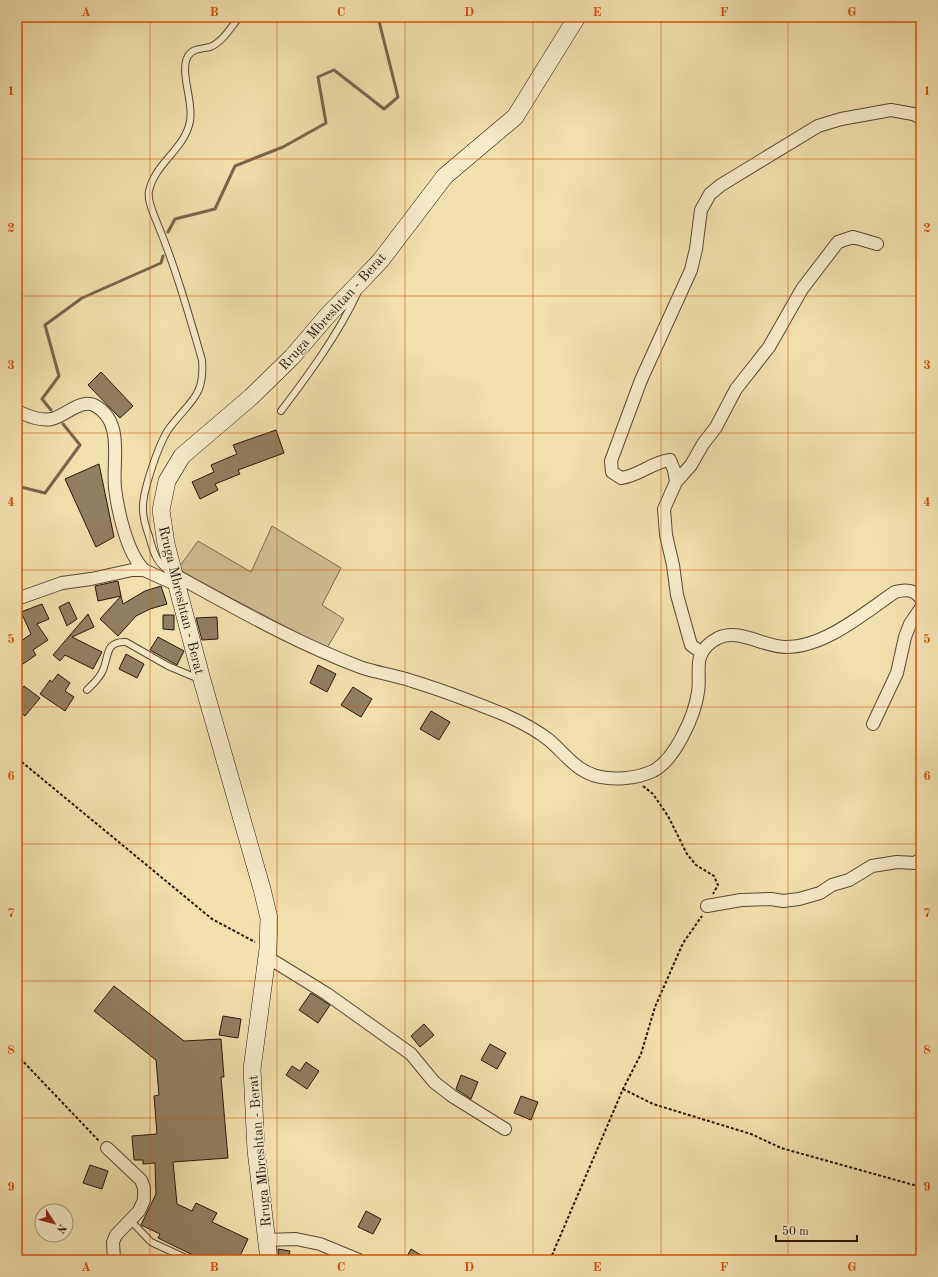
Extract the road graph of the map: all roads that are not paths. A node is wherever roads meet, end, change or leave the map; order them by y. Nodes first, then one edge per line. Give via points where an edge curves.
1 (239, 17) edge
2 (577, 17) edge
3 (921, 118) edge
4 (877, 244) dead end
5 (364, 278) junction
6 (281, 411) dead end
7 (17, 412) edge
8 (676, 482) junction
9 (144, 570) junction
10 (176, 580) junction
11 (17, 599) edge
12 (921, 599) edge
13 (921, 608) edge
14 (702, 653) junction
15 (202, 680) junction
16 (87, 690) dead end
17 (873, 724) dead end
18 (921, 859) edge
19 (707, 906) road end
20 (267, 953) junction
21 (504, 1129) dead end
22 (107, 1148) road end
23 (130, 1220) junction
24 (266, 1240) junction
25 (114, 1260) edge
26 (190, 1260) edge
27 (269, 1260) edge
28 (359, 1260) edge

1 - 10 lane via 217,42 193,51 188,56 186,71 191,114 188,130 155,174 148,192 153,214 174,265 202,360 203,373 196,396 164,437 144,496 143,509 153,551 158,562
2 - 5 street, Rruga Mbreshtan - Berat via 514,116 445,176
3 - 8 street via 891,110 818,126 744,170 710,194 701,210 691,270 641,380 611,461 612,472 621,478 632,477 659,461 670,460
4 - 8 street via 853,237 838,242 802,289 769,347 736,389 716,427 691,465
5 - 6 lane via 349,311 312,370
5 - 10 street, Rruga Mbreshtan - Berat via 292,357 251,397 182,456 168,481 161,510 166,544
7 - 9 street via 41,420 63,415 85,403 101,409 114,432 115,488 126,535 136,562
8 - 14 street via 664,509 666,535 677,595 691,645
9 - 10 street
9 - 11 street via 62,583
10 - 14 street via 321,651 363,668 432,687 531,727 576,767 594,775 616,779 632,778 654,770 667,760 693,712 698,693
10 - 15 street, Rruga Mbreshtan - Berat
12 - 14 street via 911,590 895,592 845,626 807,645 768,645 744,636 729,635 718,638 706,646
13 - 17 street via 910,624 898,674
15 - 16 lane via 168,666 126,642 119,642 112,646 103,670
15 - 20 street, Rruga Mbreshtan - Berat via 269,918
18 - 19 street via 915,862 872,866 820,893 799,898 783,901 741,900
20 - 21 street via 411,1054 434,1082
20 - 24 street, Rruga Mbreshtan - Berat via 252,1069 256,1150
22 - 23 street via 141,1180 144,1188 144,1200 139,1211
23 - 25 street via 113,1242
23 - 26 lane via 151,1242
24 - 27 street, Rruga Mbreshtan - Berat
24 - 28 street via 296,1239 320,1244

